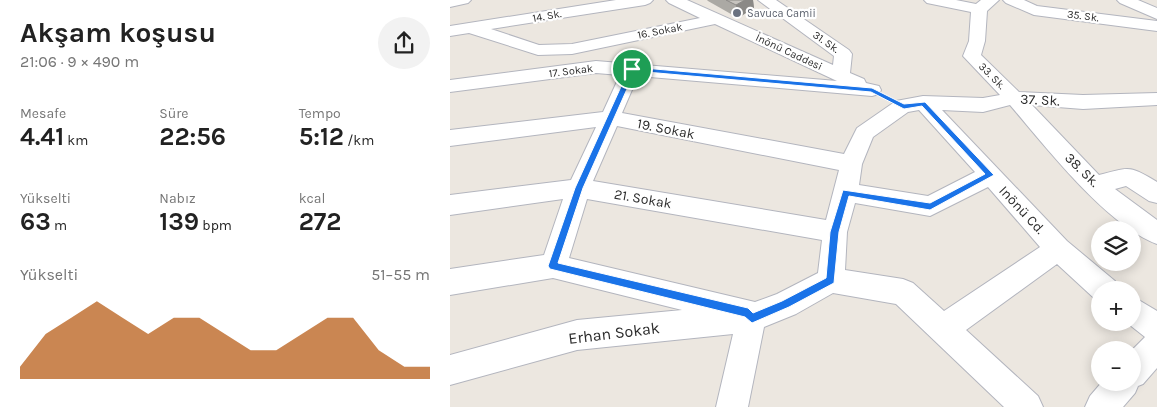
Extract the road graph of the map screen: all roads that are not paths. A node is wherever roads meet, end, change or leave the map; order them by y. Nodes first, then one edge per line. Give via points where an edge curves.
1 (463, 0) edge
2 (644, 0) edge
3 (674, 0) edge
4 (766, 0) edge
5 (932, 0) edge
6 (1011, 0) edge
7 (1125, 0) edge
8 (450, 1) edge
9 (985, 4) edge
10 (1157, 14) edge
11 (718, 19) junction
12 (1157, 26) edge
13 (473, 29) junction
14 (450, 31) edge
15 (572, 49) junction
16 (596, 67) junction
17 (632, 69) junction
18 (840, 76) junction
19 (450, 86) edge
20 (872, 90) junction
21 (1014, 98) junction
22 (1157, 99) edge
23 (913, 105) junction
24 (610, 118) junction
25 (450, 138) edge
26 (851, 164) junction
27 (990, 175) junction
28 (1096, 185) junction
29 (579, 188) junction
30 (846, 192) junction
31 (1157, 194) edge
32 (450, 206) edge
33 (835, 232) junction
34 (1157, 233) edge
35 (1058, 249) junction
36 (553, 266) junction
37 (831, 280) junction
38 (1095, 281) edge
39 (450, 282) edge
40 (1141, 316) edge
41 (752, 318) junction
42 (1157, 328) edge
43 (943, 330) junction
44 (1157, 345) edge
45 (1141, 362) edge
46 (450, 370) edge
47 (1116, 391) edge
48 (732, 407) edge
49 (1027, 407) edge
50 (1102, 407) edge

1 - 8 street
2 - 13 street, 14. Sk.
3 - 11 street, İnönü Caddesi
4 - 18 street, 31. Sk. via 843,54
5 - 9 street
6 - 12 street, 35. Sk. via 1034,10
7 - 10 street
9 - 21 street, 33. Sk. via 972,56
11 - 15 street, 16. Sokak
11 - 18 street, İnönü Caddesi
13 - 14 street, 14. Sk.
13 - 15 street, 16. Sokak via 538,50
15 - 16 street
16 - 17 street, 17. Sokak
16 - 19 street, 17. Sokak
17 - 20 street, 17. Sokak
17 - 24 street
18 - 20 street, İnönü Caddesi
20 - 23 street, İnönü Caddesi
21 - 22 street, 37. Sk. via 1083,102
21 - 23 street, 37. Sk. via 983,105
21 - 28 street, 38. Sk.
23 - 26 street via 864,133
23 - 27 street, Inönü Cd.
24 - 25 street, 19. Sokak
24 - 26 street, 19. Sokak
24 - 29 street
26 - 30 street
27 - 30 street via 930,206
27 - 35 street, Inönü Cd.
28 - 31 street via 1129,176
28 - 34 street, 38. Sk. via 1135,220
29 - 32 street, 21. Sokak
29 - 33 street, 21. Sokak
29 - 36 street
30 - 33 street
33 - 37 street
35 - 38 street, Inönü Cd.
35 - 43 street
36 - 39 street
36 - 41 street via 748,313
37 - 41 street, Erhan Sokak
37 - 43 street via 902,292
40 - 42 street
41 - 46 street, Erhan Sokak via 577,335
41 - 48 street
43 - 49 street
44 - 45 street
47 - 50 street

